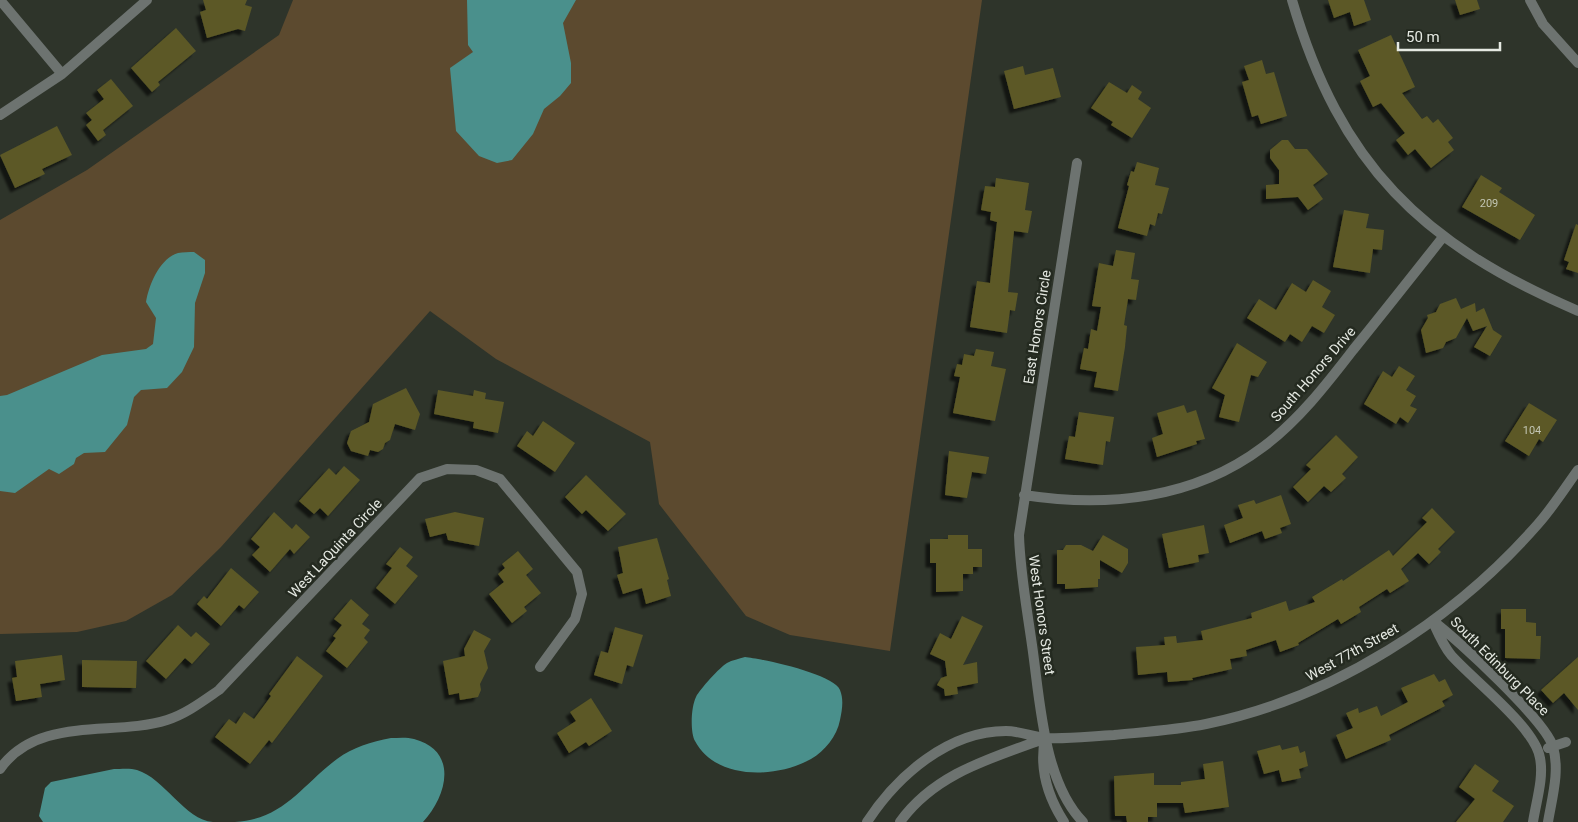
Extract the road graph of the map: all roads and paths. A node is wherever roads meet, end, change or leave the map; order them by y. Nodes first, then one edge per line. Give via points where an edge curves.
1 (0, 0) edge
2 (147, 0) edge
3 (1292, 0) edge
4 (1530, 0) edge
5 (1578, 63) edge
6 (62, 74) junction
7 (0, 114) edge
8 (1077, 163) dead end
9 (1443, 237) junction
10 (1578, 311) edge
11 (1578, 470) edge
12 (1024, 495) junction
13 (1433, 621) junction
14 (540, 667) dead end
15 (1046, 738) junction
16 (1566, 742) dead end
17 (1553, 746) junction
18 (1539, 751) junction
19 (0, 768) edge
20 (868, 822) edge
21 (900, 822) edge
22 (1064, 822) edge
23 (1083, 822) edge
24 (1533, 822) edge
25 (1548, 822) edge

1 - 6 street
2 - 6 street
3 - 9 street via 1320,81 1351,137 1391,190
4 - 5 street via 1543,24
6 - 7 street
8 - 12 street, East Honors Circle
9 - 10 street via 1513,281
9 - 12 street, South Honors Drive via 1288,427 1239,463 1197,483 1148,497 1076,502
11 - 13 street, West 77th Street via 1539,523 1511,553
12 - 15 street, West Honors Street via 1019,550
13 - 15 street, West 77th Street via 1386,652 1317,689 1256,710 1170,730
13 - 17 street, South Edinburg Place via 1462,645 1534,718
13 - 18 street, South Edinburg Place via 1451,654 1524,728
14 - 19 street, West LaQuinta Circle via 575,618 582,594 577,572 500,479 476,470 447,469 420,478 219,690 193,708 158,722 133,727 73,730 48,737 22,747
15 - 20 street, West 77th Street via 1005,731 952,744 912,770 891,790
15 - 21 street, West 77th Street via 951,776 932,788
15 - 22 street via 1042,754 1044,774 1048,792
15 - 23 street via 1062,787
16 - 17 street
17 - 18 street
17 - 25 street, South Edinburg Place via 1556,764
18 - 24 street via 1541,770

